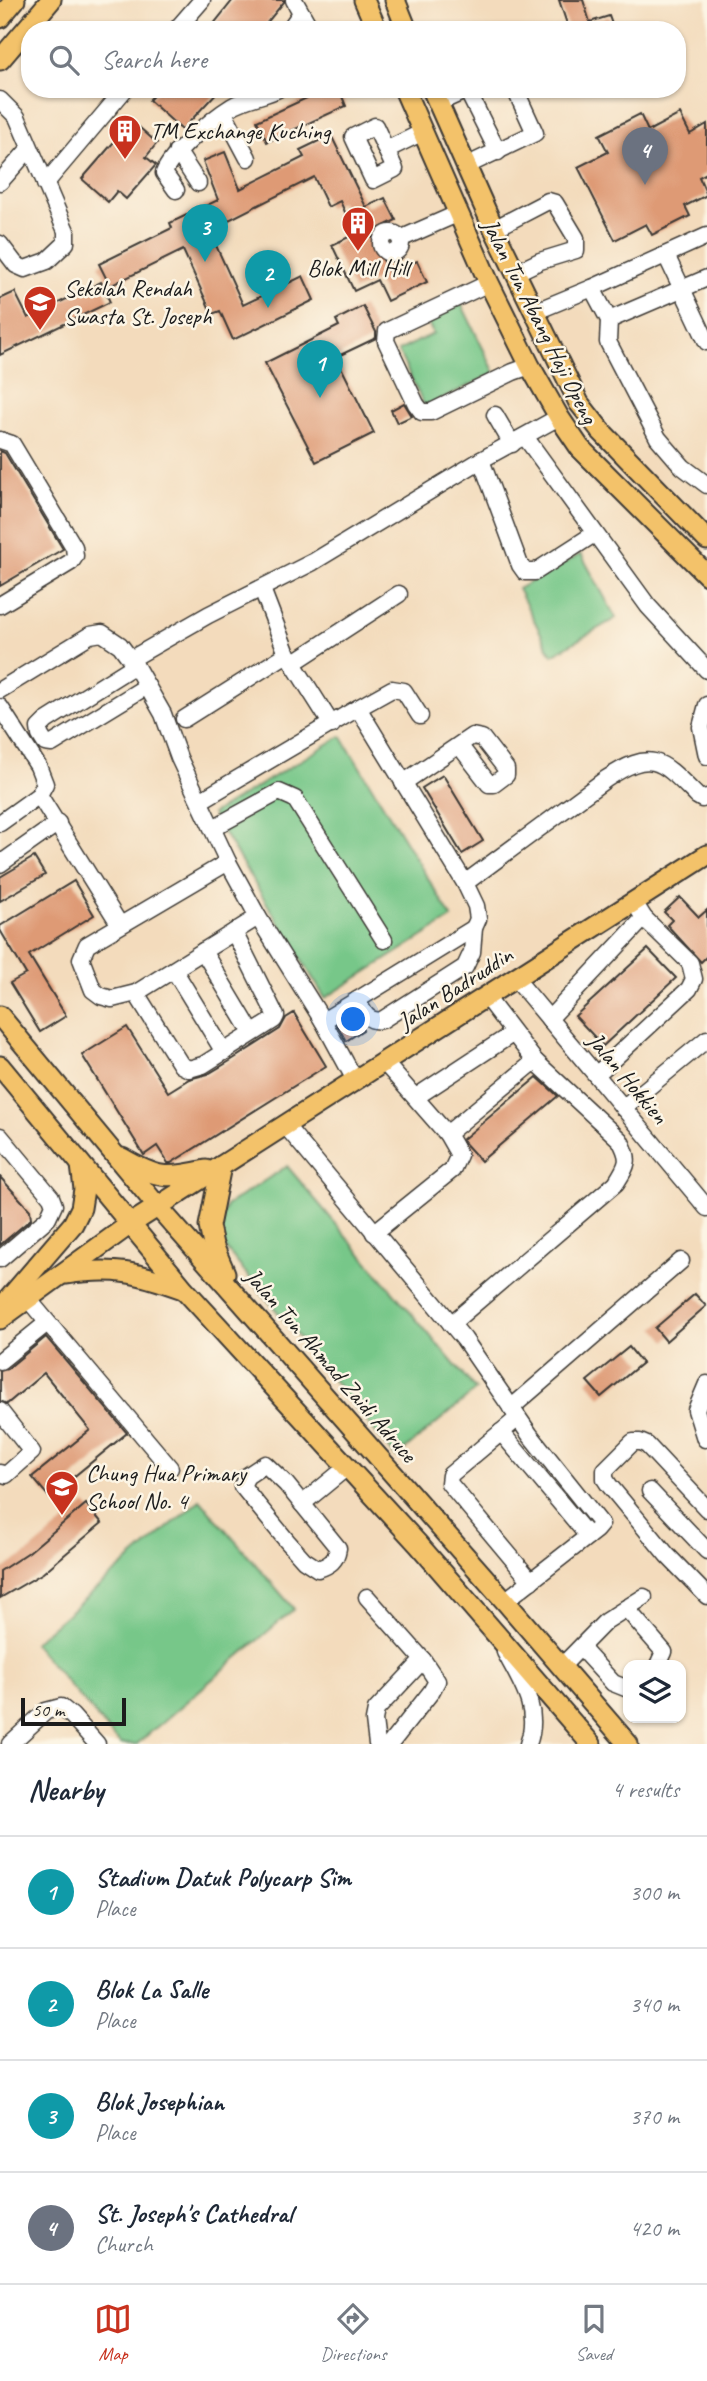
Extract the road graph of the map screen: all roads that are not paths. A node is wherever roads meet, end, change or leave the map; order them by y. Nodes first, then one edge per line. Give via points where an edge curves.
1 (51, 0) edge
2 (202, 0) edge
3 (364, 0) edge
4 (395, 0) edge
5 (33, 21) edge
6 (184, 21) edge
7 (373, 21) edge
8 (403, 21) edge
9 (21, 35) edge
10 (0, 60) edge
11 (117, 98) edge
12 (237, 98) edge
13 (256, 98) edge
14 (408, 98) edge
15 (436, 98) edge
16 (472, 98) edge
17 (519, 98) edge
18 (0, 100) edge
19 (228, 109) junction
20 (423, 132) junction
21 (29, 149) junction
22 (386, 150) dead end
23 (177, 151) junction
24 (498, 152) junction
25 (248, 158) dead end
26 (466, 166) junction
27 (0, 182) edge
28 (198, 183) dead end
29 (44, 184) junction
30 (176, 190) dead end
31 (457, 214) junction
32 (494, 229) junction
33 (707, 236) edge
34 (400, 239) dead end
35 (0, 244) edge
36 (666, 255) junction
37 (516, 273) junction
38 (707, 278) edge
39 (489, 283) junction
40 (592, 288) junction
41 (682, 289) junction
42 (534, 312) junction
43 (609, 320) junction
44 (707, 342) edge
45 (530, 366) junction
46 (495, 415) dead end
47 (559, 417) junction
48 (0, 440) edge
49 (519, 441) junction
50 (481, 460) junction
51 (707, 485) edge
52 (594, 534) junction
53 (707, 540) edge
54 (707, 575) edge
55 (262, 589) junction
56 (399, 594) dead end
57 (0, 605) edge
58 (290, 659) junction
59 (133, 662) junction
60 (707, 670) edge
61 (147, 686) junction
62 (0, 690) edge
63 (707, 705) edge
64 (358, 708) junction
65 (1, 711) edge
66 (420, 716) dead end
67 (184, 719) dead end
68 (332, 725) junction
69 (42, 738) junction
70 (459, 745) dead end
71 (26, 748) junction
72 (707, 756) edge
73 (403, 783) junction
74 (39, 795) junction
75 (707, 797) edge
76 (200, 801) junction
77 (0, 823) edge
78 (58, 824) junction
79 (213, 828) junction
80 (707, 855) edge
81 (228, 862) junction
82 (0, 864) edge
83 (465, 883) junction
84 (639, 910) junction
85 (258, 918) junction
86 (120, 925) junction
87 (474, 928) junction
88 (234, 932) junction
89 (384, 940) dead end
90 (203, 951) junction
91 (174, 970) junction
92 (514, 978) junction
93 (136, 993) junction
94 (486, 997) junction
95 (357, 1000) junction
96 (0, 1016) edge
97 (549, 1019) junction
98 (323, 1021) junction
99 (252, 1033) junction
100 (512, 1034) junction
101 (707, 1039) edge
102 (224, 1052) junction
103 (535, 1061) junction
104 (384, 1062) junction
105 (0, 1066) edge
106 (596, 1076) junction
107 (355, 1080) junction
108 (416, 1097) junction
109 (623, 1108) junction
110 (285, 1125) junction
111 (447, 1134) junction
112 (0, 1136) edge
113 (111, 1152) junction
114 (80, 1163) junction
115 (221, 1166) junction
116 (158, 1207) junction
117 (707, 1208) edge
118 (129, 1225) junction
119 (374, 1233) junction
120 (0, 1259) edge
121 (681, 1261) dead end
122 (62, 1275) junction
123 (184, 1289) junction
124 (231, 1289) junction
125 (28, 1299) junction
126 (0, 1309) edge
127 (0, 1319) edge
128 (47, 1323) junction
129 (451, 1324) junction
130 (0, 1361) edge
131 (707, 1384) edge
132 (0, 1411) edge
133 (515, 1413) junction
134 (501, 1432) junction
135 (705, 1439) dead end
136 (347, 1467) junction
137 (170, 1468) dead end
138 (0, 1474) edge
139 (650, 1491) dead end
140 (302, 1504) junction
141 (707, 1509) edge
142 (588, 1536) junction
143 (707, 1551) edge
144 (531, 1581) junction
145 (707, 1596) edge
146 (367, 1597) dead end
147 (643, 1597) dead end
148 (505, 1601) junction
149 (626, 1608) junction
150 (496, 1634) junction
151 (581, 1648) junction
152 (423, 1660) junction
153 (660, 1660) edge
154 (561, 1667) junction
155 (623, 1687) edge
156 (10, 1744) edge
157 (97, 1744) edge
158 (377, 1744) edge
159 (390, 1744) edge
160 (528, 1744) edge
161 (591, 1744) edge
162 (628, 1744) edge

1 - 5 main road
2 - 6 street
3 - 7 main road
4 - 8 main road
9 - 10 main road
11 - 29 street
12 - 19 street
13 - 19 street
14 - 20 main road, Jalan Tun Abang Haji Openg
15 - 26 main road, Jalan Tun Abang Haji Openg
16 - 24 street
17 - 24 street via 535,133
18 - 21 street via 17,117
19 - 23 street
19 - 25 street
20 - 22 street
20 - 31 main road, Jalan Tun Abang Haji Openg
21 - 27 street
21 - 29 street
23 - 28 street
23 - 30 street via 164,173
24 - 26 street
26 - 32 main road, Jalan Tun Abang Haji Openg
29 - 35 street via 66,231 66,243 47,261 24,269
31 - 34 street
31 - 39 main road, Jalan Tun Abang Haji Openg
32 - 37 main road, Jalan Tun Abang Haji Openg
32 - 37 street via 548,201 555,203 576,238 576,250
33 - 36 street
36 - 40 street
36 - 41 street
37 - 42 main road, Jalan Tun Abang Haji Openg
38 - 41 street
39 - 45 main road, Jalan Tun Abang Haji Openg
39 - 45 street via 387,331 386,341 416,404 422,412 430,412
40 - 42 street
40 - 43 street
41 - 43 street
41 - 44 street
42 - 53 main road, Jalan Tun Abang Haji Openg via 579,403
43 - 51 street via 608,342 658,438 683,467
45 - 47 main road, Jalan Tun Abang Haji Openg
46 - 49 street
47 - 49 street
47 - 54 main road, Jalan Tun Abang Haji Openg via 580,449
48 - 57 street via 12,444 74,547 75,556
49 - 50 street
49 - 52 street
50 - 52 street via 525,572 535,572
50 - 55 street
52 - 60 street via 648,606
55 - 58 street
55 - 59 street via 208,615
56 - 58 street
58 - 67 street
58 - 68 street
59 - 61 street
59 - 62 street via 110,636 90,635
59 - 69 street via 46,720 39,728
61 - 69 street via 52,744
61 - 76 street
63 - 72 street via 701,727
64 - 66 street via 392,689 404,691
64 - 68 street
64 - 73 street
65 - 71 street
68 - 76 street
69 - 71 street
70 - 73 street
71 - 74 street via 45,784
73 - 83 street
74 - 77 street
74 - 78 street
75 - 83 street via 697,796 666,765 643,761 622,768
76 - 79 street
78 - 82 street
78 - 86 street
79 - 81 street
79 - 89 street via 279,792 295,799
80 - 84 main road, Jalan Badruddin
81 - 85 street
81 - 86 street
83 - 87 street via 476,906
84 - 92 main road, Jalan Badruddin
84 - 97 street
84 - 106 street via 690,963 694,979 689,989
85 - 88 street
85 - 98 street
86 - 93 street via 87,945 81,959 93,990 101,996 112,999
87 - 95 street
87 - 95 street via 465,967 382,1020 367,1017
88 - 90 street
88 - 99 street via 276,1016
90 - 91 street
90 - 99 street
91 - 93 street
91 - 102 street
92 - 94 main road, Jalan Badruddin
92 - 97 street, Jalan Hokkien
93 - 102 street via 181,1065 196,1067
94 - 100 street
94 - 104 main road, Jalan Badruddin
95 - 98 street
96 - 113 main road, Jalan Tun Ahmad Zaidi Adruce
97 - 106 street, Jalan Hokkien
98 - 107 street
99 - 102 street
100 - 103 street
100 - 108 street
101 - 109 street
103 - 111 street
103 - 129 street via 620,1140 628,1154 626,1167 616,1183
104 - 107 main road, Jalan Badruddin
104 - 108 street
105 - 114 main road
106 - 109 street, Jalan Hokkien
107 - 110 main road, Jalan Badruddin
108 - 111 street
109 - 117 street, Jalan Hokkien
110 - 115 main road, Jalan Badruddin
110 - 119 street
111 - 119 street via 458,1162
112 - 120 street via 54,1205 48,1218
113 - 115 main road via 154,1175 174,1177
113 - 116 main road, Jalan Tun Ahmad Zaidi Adruce
114 - 118 main road
114 - 126 main road via 84,1189 73,1224
115 - 116 main road, Jalan Badruddin
115 - 124 main road via 209,1226
116 - 118 main road, Jalan Badruddin
116 - 124 main road, Jalan Tun Ahmad Zaidi Adruce
118 - 122 main road, Jalan Badruddin
118 - 123 main road
119 - 129 street
121 - 133 street
122 - 123 main road via 119,1270
122 - 125 main road, Jalan Badruddin
123 - 136 main road
124 - 148 main road, Jalan Tun Ahmad Zaidi Adruce
125 - 127 main road, Jalan Badruddin
125 - 128 street
128 - 130 street
128 - 137 street
129 - 133 street
131 - 135 street via 695,1410
132 - 138 street via 32,1452 6,1475
133 - 134 street
133 - 142 street via 601,1524
134 - 142 street
134 - 144 street via 450,1475 449,1483
136 - 140 street
136 - 150 main road
139 - 143 street
140 - 140 street via 338,1548 329,1565 317,1569 304,1560 242,1486 247,1476 265,1464
141 - 145 street via 640,1441 605,1470 609,1485
142 - 144 street
144 - 148 street
146 - 152 street
147 - 149 street
148 - 154 main road, Jalan Tun Ahmad Zaidi Adruce
149 - 151 street via 606,1621
149 - 153 street via 664,1652
150 - 160 street via 531,1702 533,1730
150 - 161 main road
151 - 154 street
151 - 155 street
152 - 158 street via 376,1710
152 - 159 street via 437,1681
154 - 162 main road, Jalan Tun Ahmad Zaidi Adruce
156 - 157 street via 46,1711 61,1707

